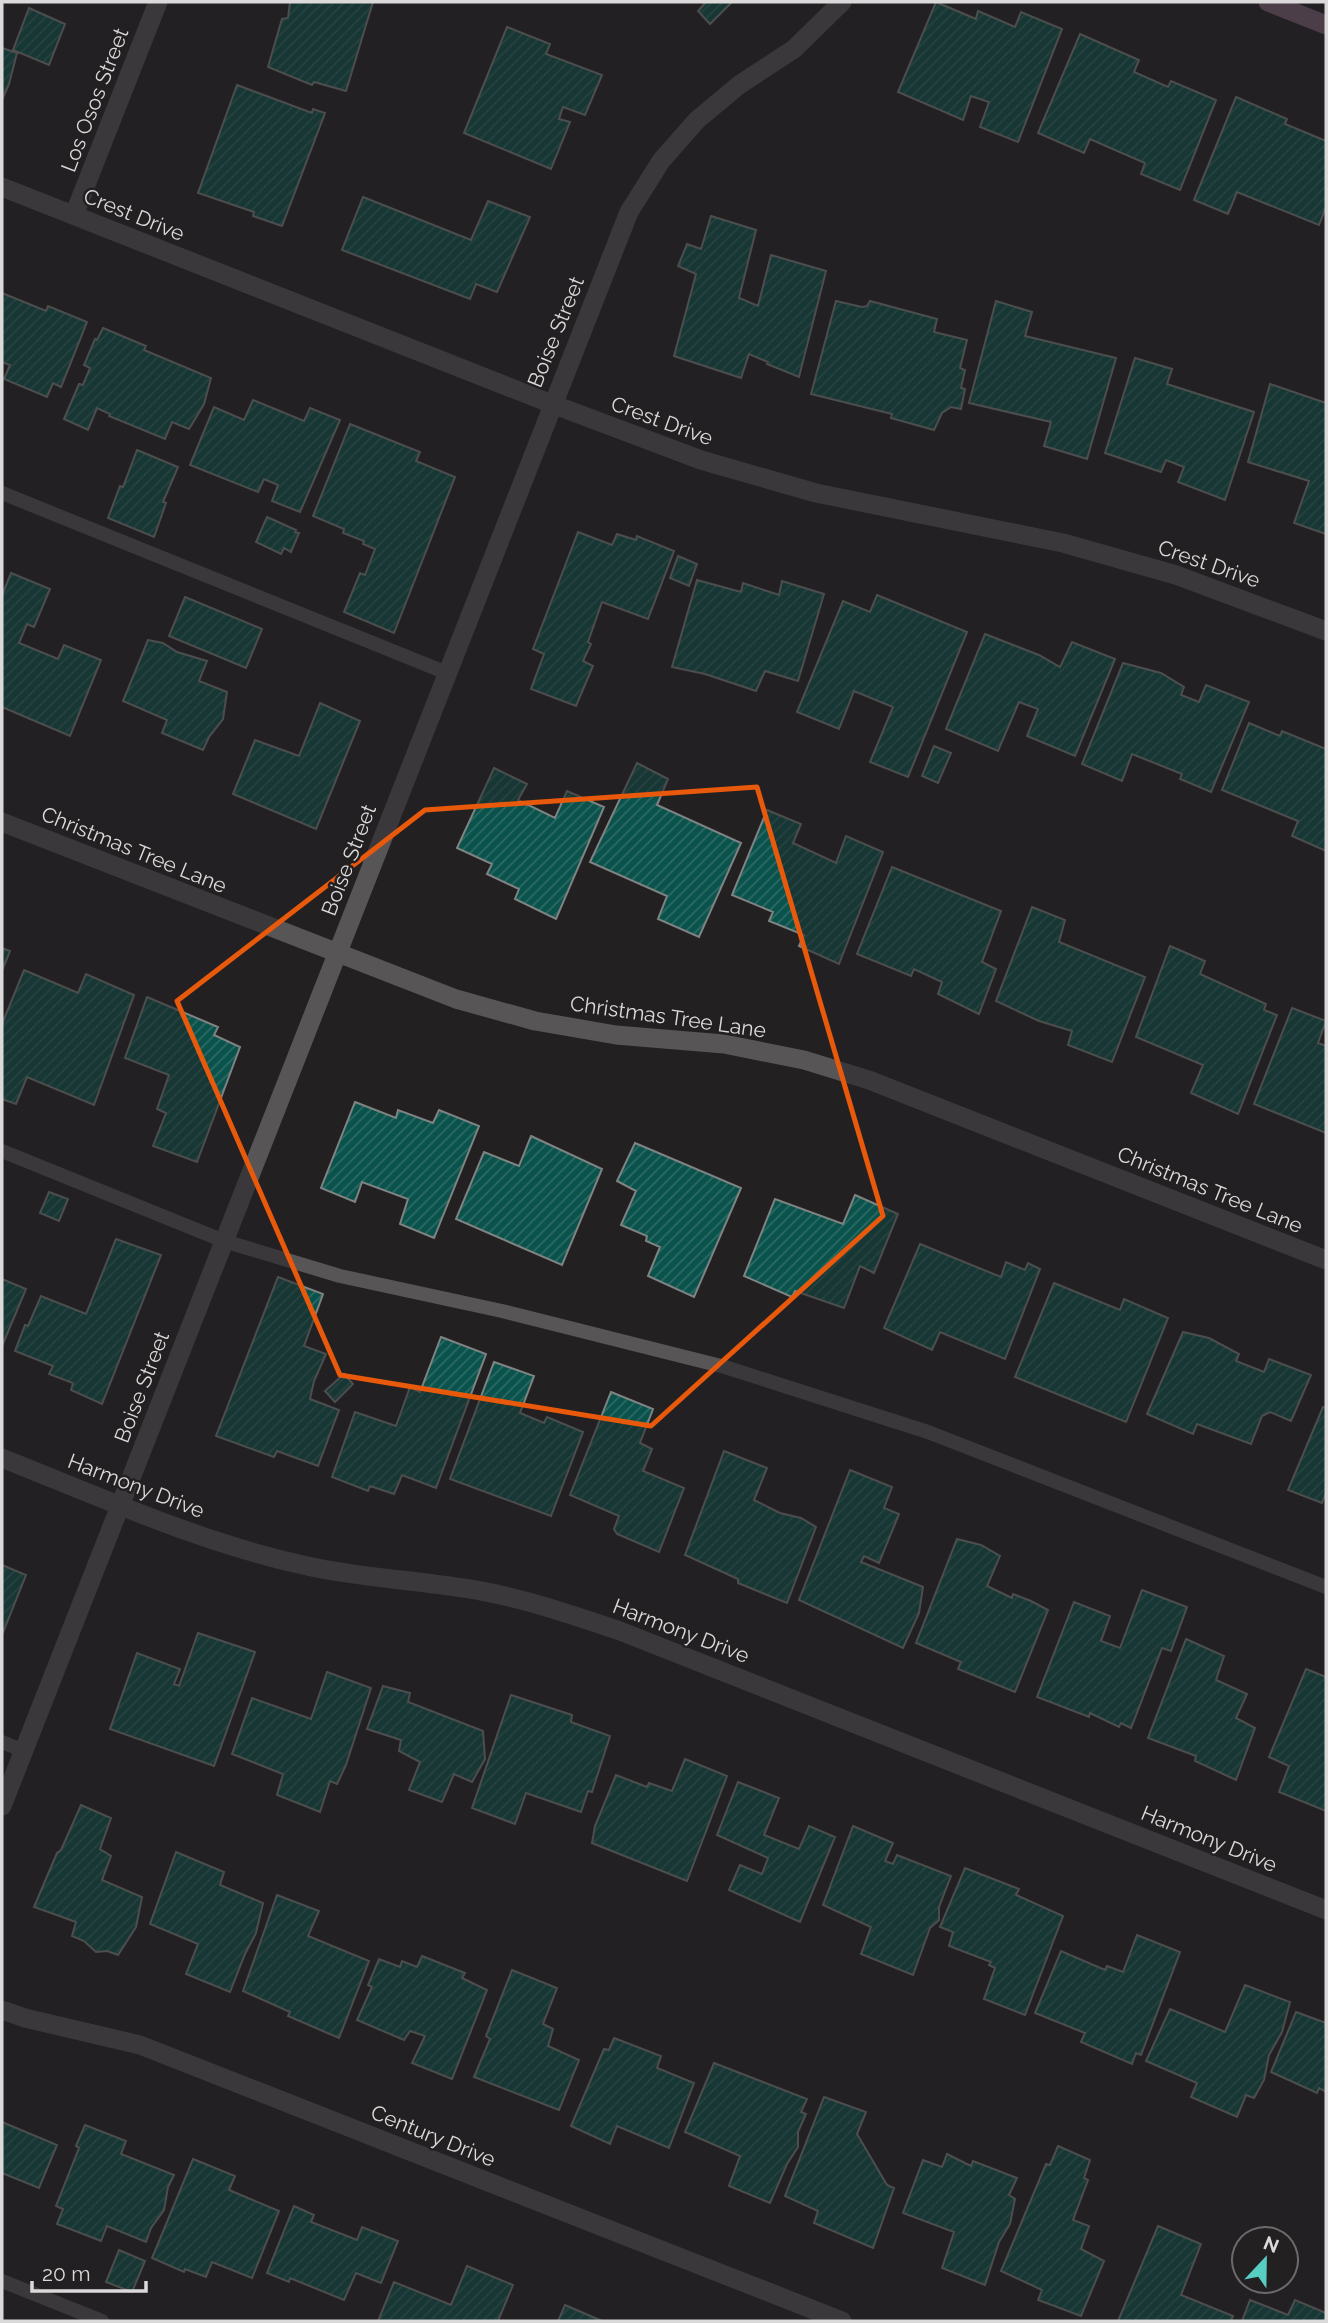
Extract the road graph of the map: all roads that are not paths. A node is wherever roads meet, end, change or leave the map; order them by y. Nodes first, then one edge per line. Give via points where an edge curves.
1 (158, 2) edge
2 (842, 2) edge
3 (1268, 2) edge
4 (1326, 25) edge
5 (2, 187) edge
6 (74, 215) junction
7 (552, 404) junction
8 (2, 493) edge
9 (1326, 631) edge
10 (447, 673) junction
11 (2, 822) edge
12 (336, 954) junction
13 (2, 1151) edge
14 (224, 1241) junction
15 (1326, 1260) edge
16 (2, 1458) edge
17 (120, 1504) junction
18 (1326, 1587) edge
19 (2, 1742) edge
20 (24, 1751) junction
21 (2, 1806) edge
22 (1326, 1910) edge
23 (2, 2010) edge
24 (2, 2281) edge
25 (102, 2321) edge
26 (842, 2321) edge

1 - 6 street, Los Osos Street
2 - 7 street, Boise Street via 794,49 698,120 661,161 629,212
3 - 4 main road
5 - 6 street, Crest Drive
6 - 7 street, Crest Drive
7 - 9 street, Crest Drive via 701,460 816,493 1063,543 1176,575
7 - 10 street, Boise Street
8 - 10 lane
10 - 12 street, Boise Street
11 - 12 street, Christmas Tree Lane
12 - 14 street, Boise Street
12 - 15 street, Christmas Tree Lane via 456,999 535,1021 616,1035 724,1044 804,1060 869,1080
13 - 14 lane
14 - 17 street, Boise Street
14 - 18 lane via 340,1276 725,1367 928,1432
16 - 17 street, Harmony Drive
17 - 20 street, Boise Street
17 - 22 street, Harmony Drive via 224,1544 303,1565 537,1603
19 - 20 lane
20 - 21 street, Boise Street
23 - 26 street, Century Drive via 141,2045
24 - 25 lane

